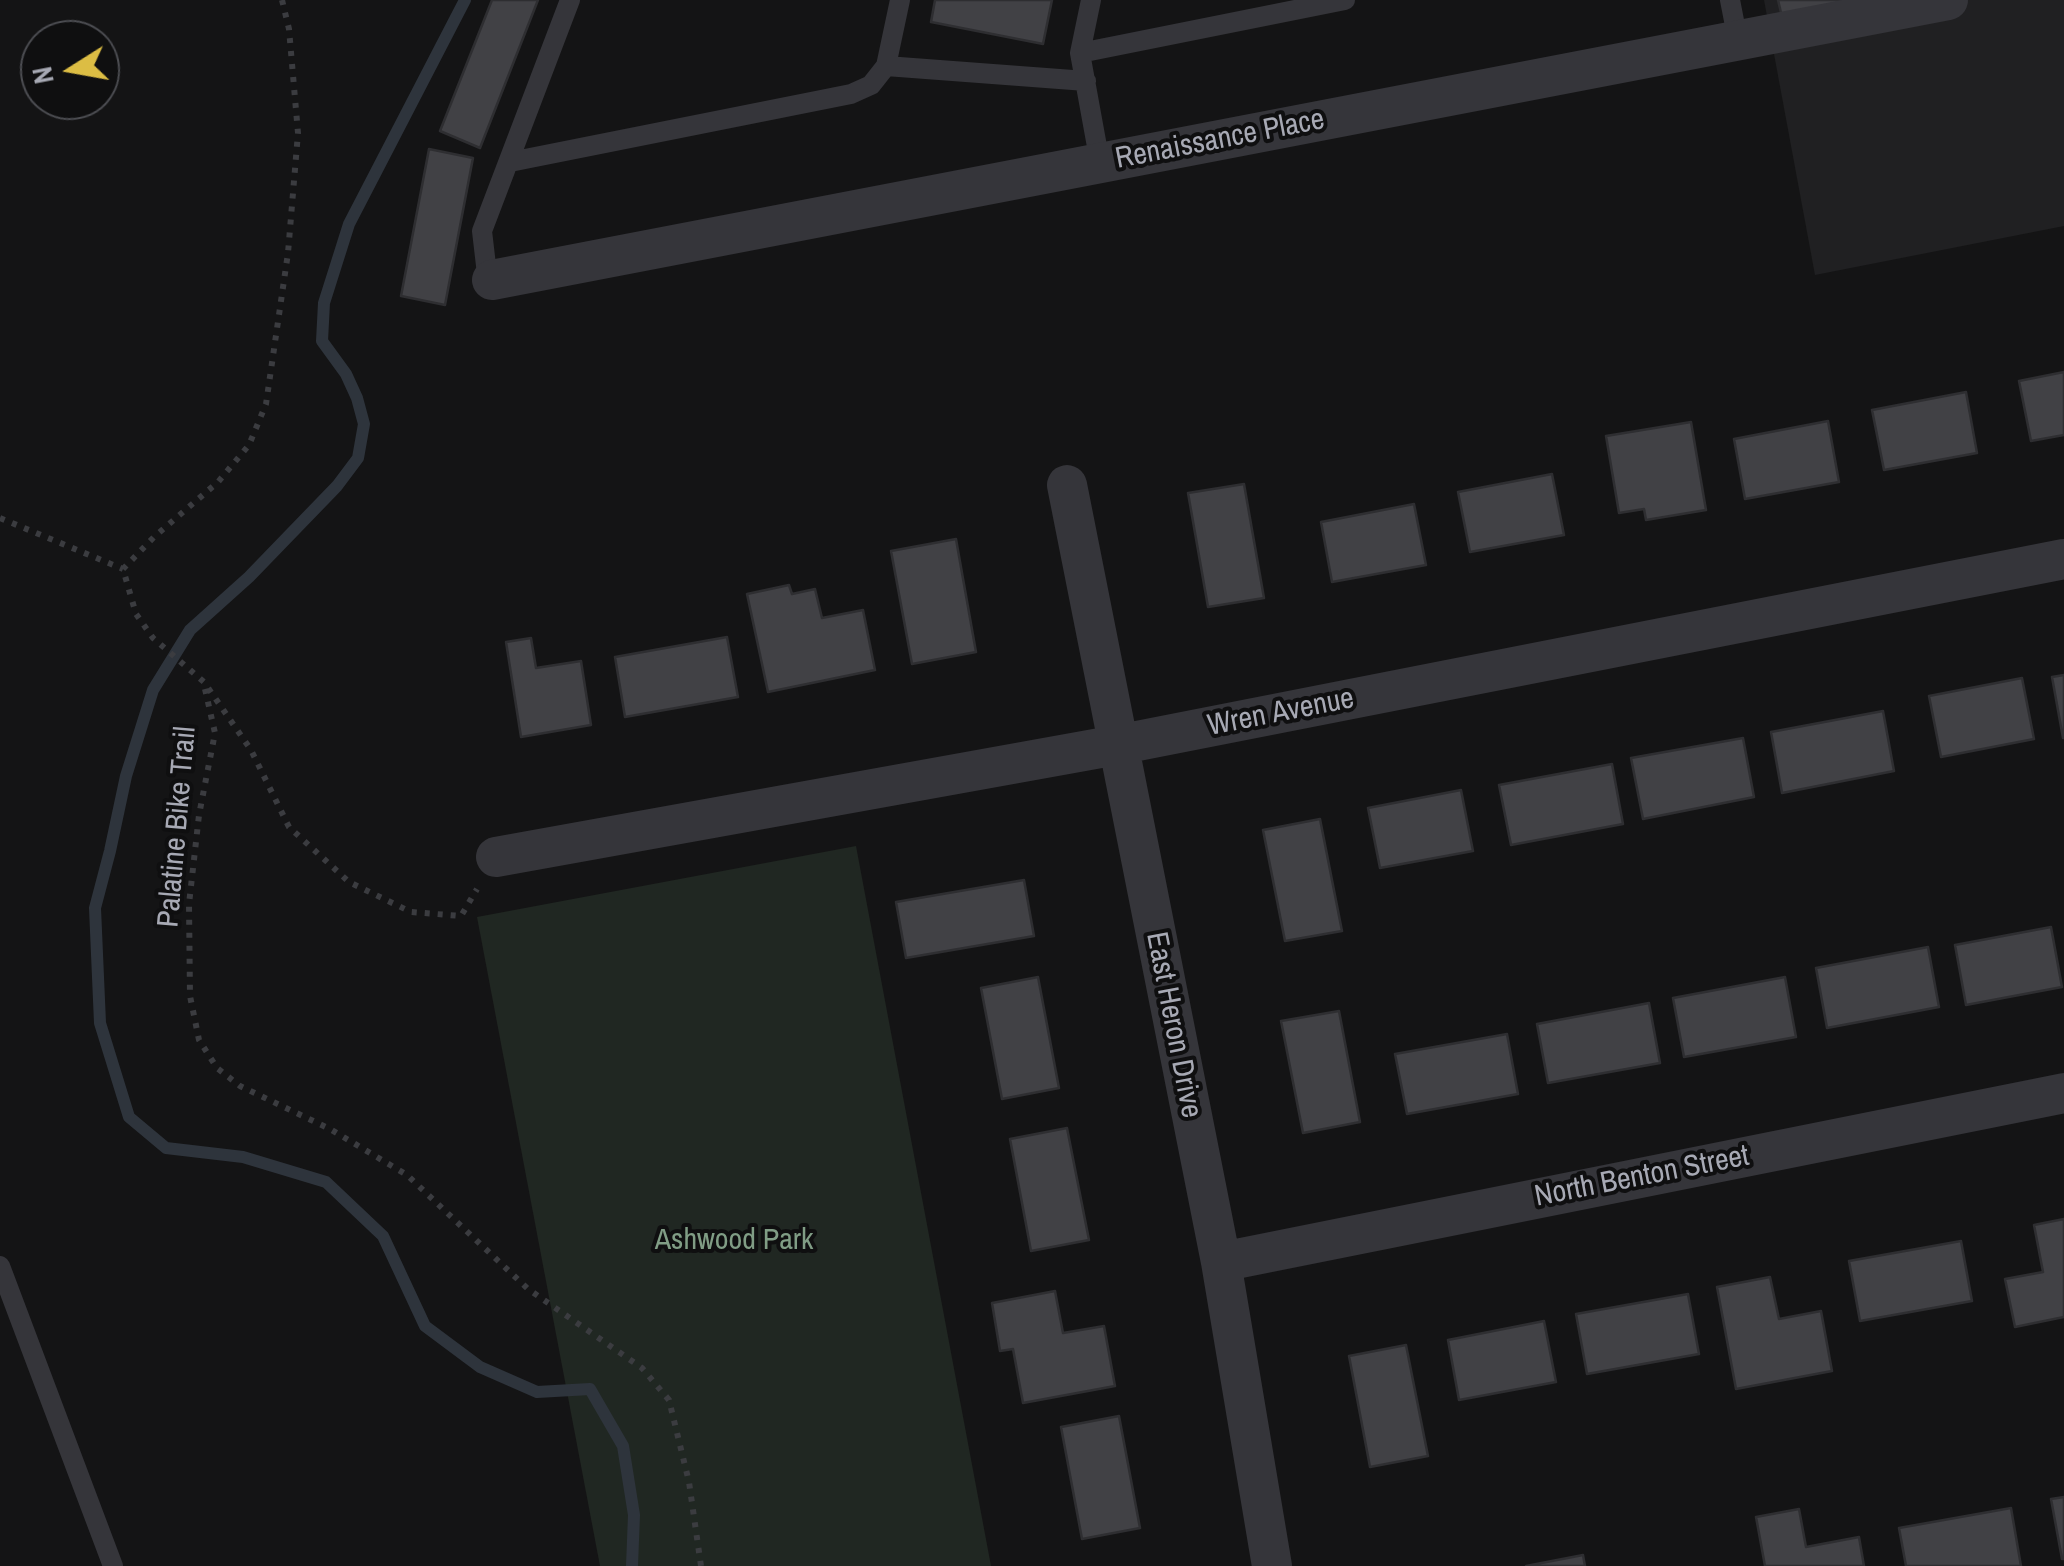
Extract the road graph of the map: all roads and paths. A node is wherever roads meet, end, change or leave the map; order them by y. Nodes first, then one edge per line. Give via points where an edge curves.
1 (282, 0) edge
2 (570, 0) edge
3 (900, 0) edge
4 (1091, 0) edge
5 (1345, 0) edge
6 (1730, 0) edge
7 (1948, 0) edge
8 (1738, 40) junction
9 (1080, 53) junction
10 (886, 66) junction
11 (1086, 80) junction
12 (510, 162) junction
13 (1100, 163) junction
14 (492, 280) joint
15 (1067, 485) dead end
16 (0, 518) edge
17 (2064, 559) edge
18 (123, 570) junction
19 (204, 682) junction
20 (1118, 745) junction
21 (496, 858) joint
22 (2064, 1093) edge
23 (1220, 1262) junction
24 (0, 1266) edge
25 (112, 1566) edge
26 (701, 1566) edge
27 (1272, 1566) edge

1 - 18 path via 298,133 266,404 249,445 218,482
2 - 12 lane
3 - 10 lane
4 - 9 lane
5 - 9 lane
6 - 8 lane
7 - 8 street, Renaissance Place
8 - 13 street, Renaissance Place
9 - 11 lane
10 - 11 lane
10 - 12 lane via 871,85 851,94
11 - 13 lane
12 - 14 lane via 482,231
13 - 14 street, Renaissance Place
15 - 20 street, East Heron Drive
16 - 18 path
17 - 20 street, Wren Avenue
18 - 19 path via 136,614 152,638
19 - 21 path via 251,750 289,827 348,882 411,912 461,916
19 - 26 path, Palatine Bike Trail via 214,732 189,904 190,996 199,1040 217,1068 240,1086 407,1176 528,1289 642,1368 669,1400
20 - 21 street, Wren Avenue
20 - 23 street, East Heron Drive
22 - 23 street, North Benton Street
23 - 27 street, East Heron Drive
24 - 25 lane

